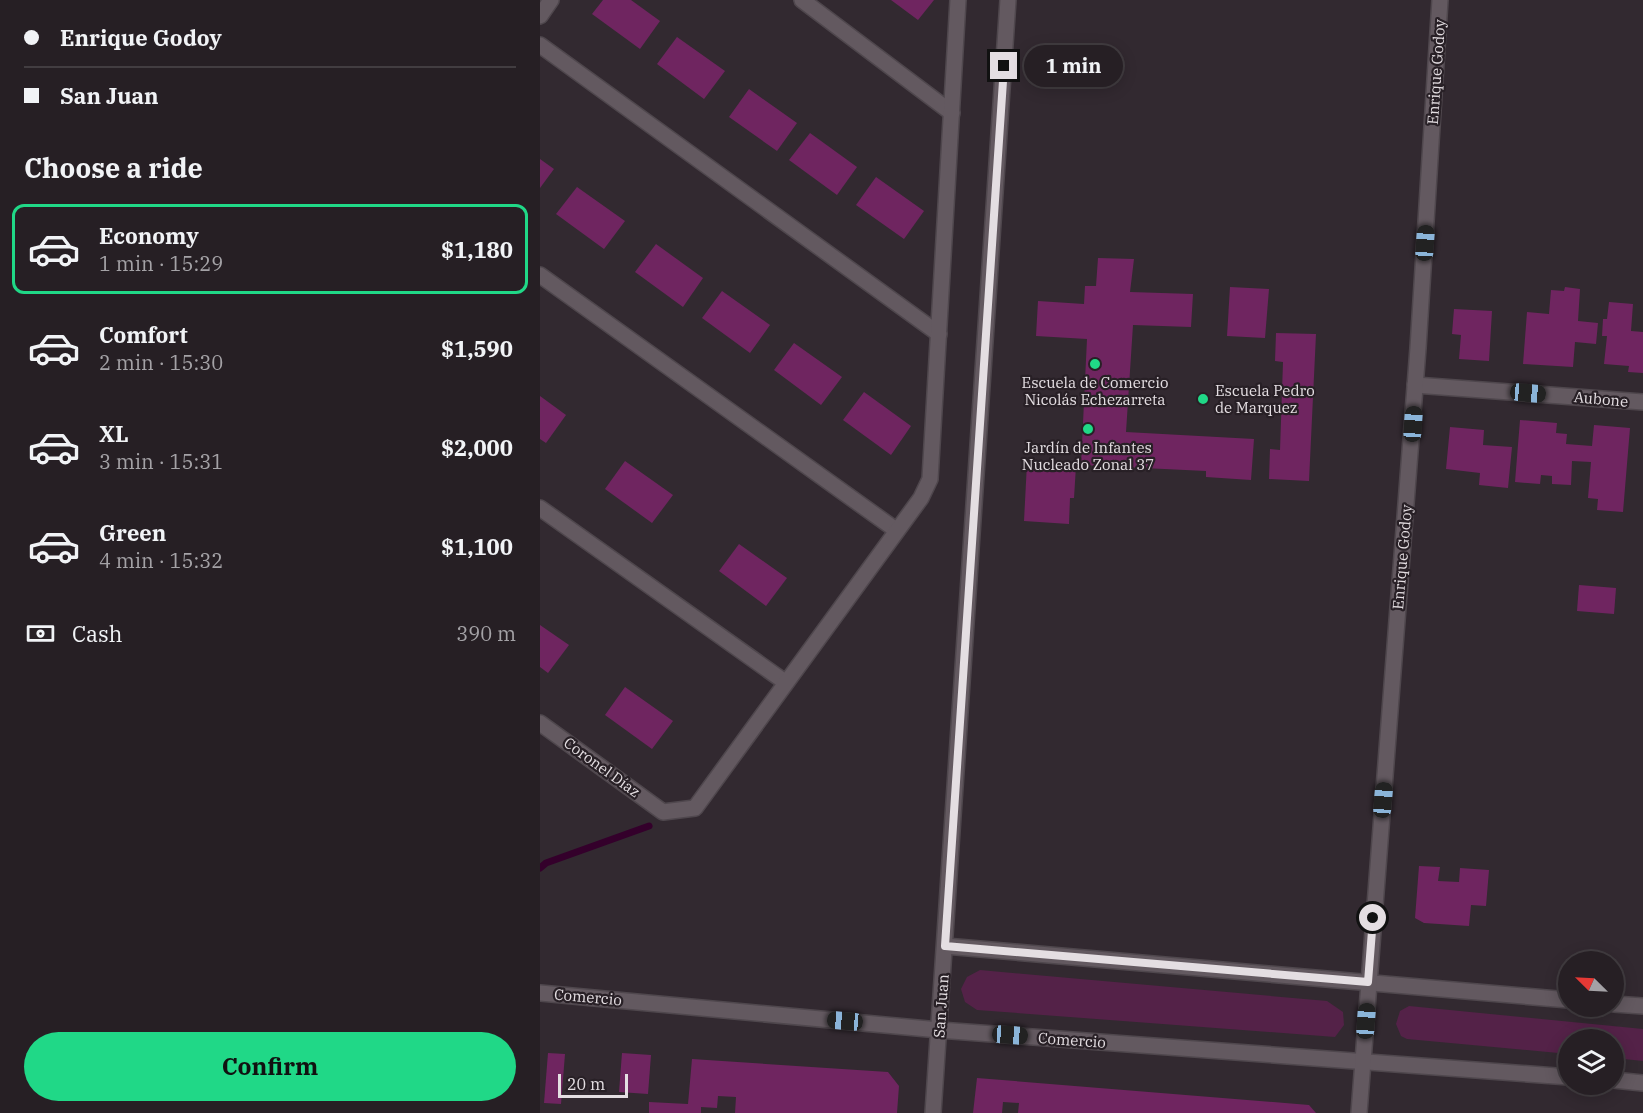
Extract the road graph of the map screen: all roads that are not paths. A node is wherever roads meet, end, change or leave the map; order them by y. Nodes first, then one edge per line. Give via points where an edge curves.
1 (551, 0) edge
2 (802, 0) edge
3 (958, 0) edge
4 (1008, 0) edge
5 (1440, 0) edge
6 (540, 16) edge
7 (540, 45) edge
8 (952, 113) junction
9 (540, 275) edge
10 (939, 334) junction
11 (1415, 385) junction
12 (1643, 402) edge
13 (540, 508) edge
14 (896, 530) junction
15 (785, 682) junction
16 (540, 723) edge
17 (945, 946) junction
18 (1368, 982) junction
19 (540, 993) edge
20 (1558, 999) edge
21 (1624, 1005) edge
22 (1643, 1006) edge
23 (939, 1030) junction
24 (1363, 1060) junction
25 (1558, 1076) edge
26 (1624, 1081) edge
27 (1643, 1083) edge
28 (933, 1113) edge
29 (1359, 1113) edge

1 - 6 street
2 - 8 street
3 - 8 street
4 - 17 street, San Juan
5 - 11 street, Enrique Godoy
7 - 10 street
8 - 10 street
9 - 14 street
10 - 14 street via 930,479 921,498
11 - 12 street, Aubone
11 - 18 street, Enrique Godoy
13 - 15 street
14 - 15 street
15 - 16 street, Coronel Díaz via 695,808 663,812
17 - 18 street
17 - 23 street, San Juan
18 - 20 street
18 - 24 street, Enrique Godoy
19 - 23 street, Comercio
21 - 22 street
23 - 24 street, Comercio
23 - 28 street, San Juan
24 - 25 street, Comercio
24 - 29 street, Enrique Godoy
26 - 27 street

